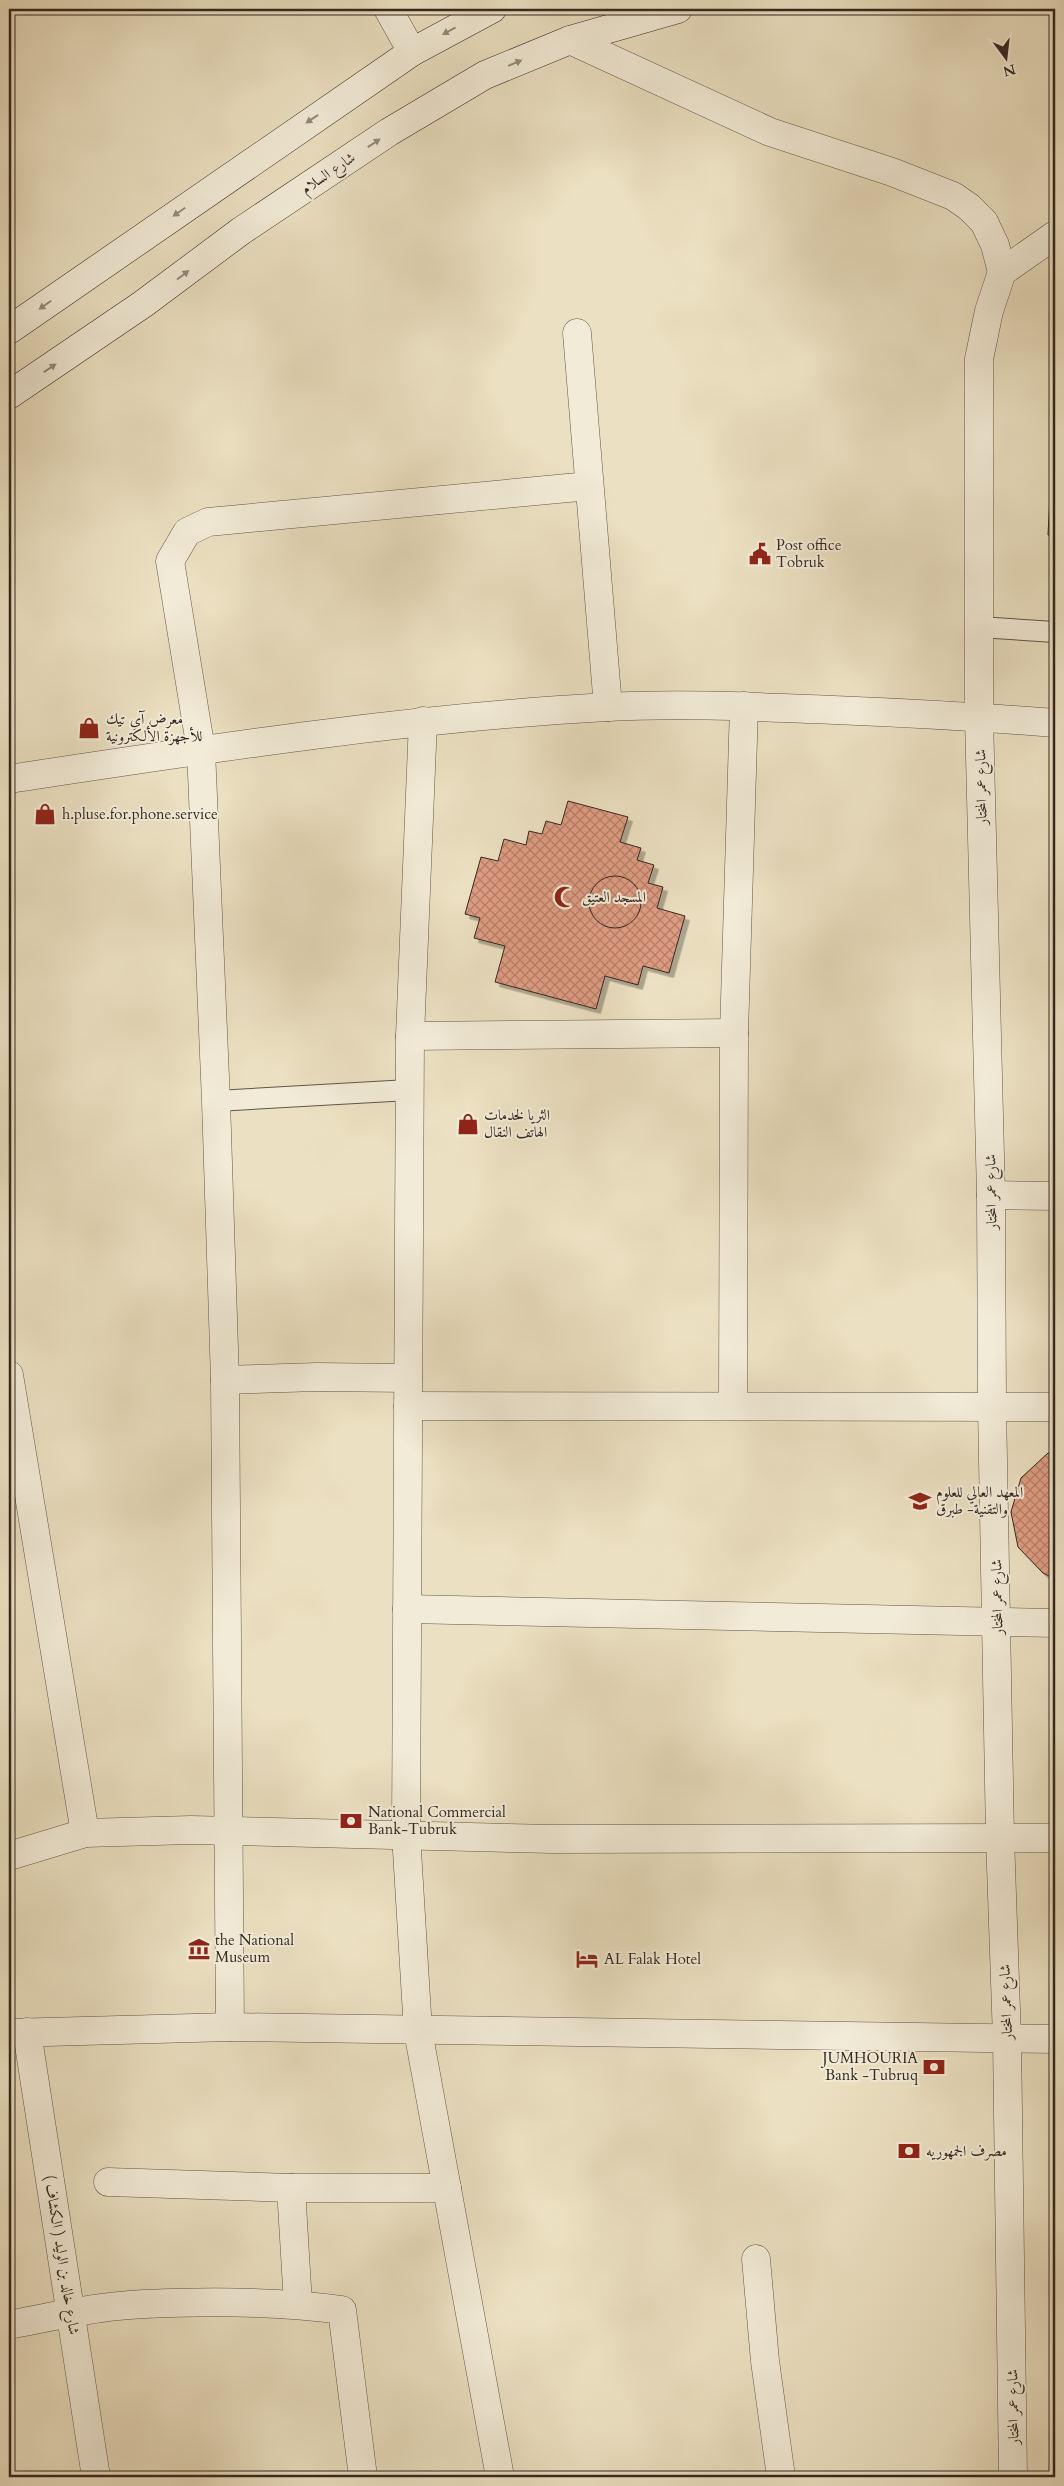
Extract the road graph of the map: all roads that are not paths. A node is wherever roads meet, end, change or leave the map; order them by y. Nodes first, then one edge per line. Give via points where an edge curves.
1 (388, 9) edge
2 (492, 9) edge
3 (678, 9) edge
4 (570, 40) junction
5 (412, 52) junction
6 (1055, 235) edge
7 (1002, 272) junction
8 (9, 330) edge
9 (576, 333) dead end
10 (9, 395) edge
11 (590, 486) junction
12 (979, 627) junction
13 (1055, 632) edge
14 (744, 706) junction
15 (608, 707) junction
16 (979, 717) junction
17 (423, 721) junction
18 (1055, 723) edge
19 (201, 750) junction
20 (9, 779) edge
21 (734, 1032) junction
22 (410, 1036) junction
23 (409, 1090) junction
24 (216, 1101) junction
25 (991, 1196) junction
26 (1055, 1196) edge
27 (9, 1376) edge
28 (408, 1378) junction
29 (225, 1380) junction
30 (408, 1406) junction
31 (733, 1406) junction
32 (992, 1406) junction
33 (1055, 1407) edge
34 (407, 1609) junction
35 (998, 1622) junction
36 (1055, 1623) edge
37 (229, 1832) junction
38 (85, 1834) junction
39 (406, 1834) junction
40 (1000, 1837) junction
41 (1055, 1838) edge
42 (9, 1856) edge
43 (230, 2027) junction
44 (418, 2031) junction
45 (18, 2033) edge
46 (1007, 2039) junction
47 (1055, 2039) edge
48 (108, 2182) dead end
49 (290, 2188) junction
50 (447, 2188) junction
51 (756, 2259) dead end
52 (298, 2304) junction
53 (70, 2313) junction
54 (9, 2324) edge
55 (96, 2477) edge
56 (363, 2477) edge
57 (500, 2477) edge
58 (782, 2477) edge
59 (1013, 2477) edge

1 - 5 street
2 -> 5 street
3 - 4 street, شارع السلام
4 - 7 street via 770,132 892,172 953,196 984,222 995,245
10 -> 4 street, شارع السلام via 143,304 241,231 390,132 485,75
5 -> 8 street
6 - 7 street
7 - 12 street, شارع عمر المختار via 979,359
9 - 11 street
11 - 15 street
11 - 19 street via 208,522 187,532 170,562
12 - 13 lane
12 - 16 street, شارع عمر المختار
14 - 15 street
14 - 16 street
14 - 21 street
15 - 17 street
16 - 18 street
16 - 25 street, شارع عمر المختار
17 - 19 street
17 - 22 street
19 - 20 street
19 - 24 street
21 - 22 street
21 - 31 street
22 - 23 street
23 - 24 lane
23 - 28 street
24 - 29 street
25 - 26 street
25 - 32 street, شارع عمر المختار
27 - 38 street
28 - 29 street
28 - 30 street
29 - 37 street
30 - 31 street
30 - 34 street
31 - 32 street
32 - 33 street
32 - 35 street, شارع عمر المختار
34 - 35 street
34 - 39 street
35 - 36 street
35 - 40 street, شارع عمر المختار
37 - 38 street via 191,1830
37 - 39 street
37 - 43 street
38 - 42 street
39 - 40 street via 552,1839
39 - 44 street
40 - 41 street
40 - 46 street, شارع عمر المختار
43 - 44 street
43 - 45 street
44 - 46 street
44 - 50 street
45 - 53 street, شارع خالد بن الوليد ( الكشاف )
46 - 47 street
46 - 59 street, شارع عمر المختار
48 - 49 street
49 - 50 street
49 - 52 street
50 - 57 street
51 - 58 street via 764,2361
52 - 53 street via 143,2304
52 - 56 street via 342,2310
53 - 54 street
53 - 55 street, شارع خالد بن الوليد ( الكشاف )

